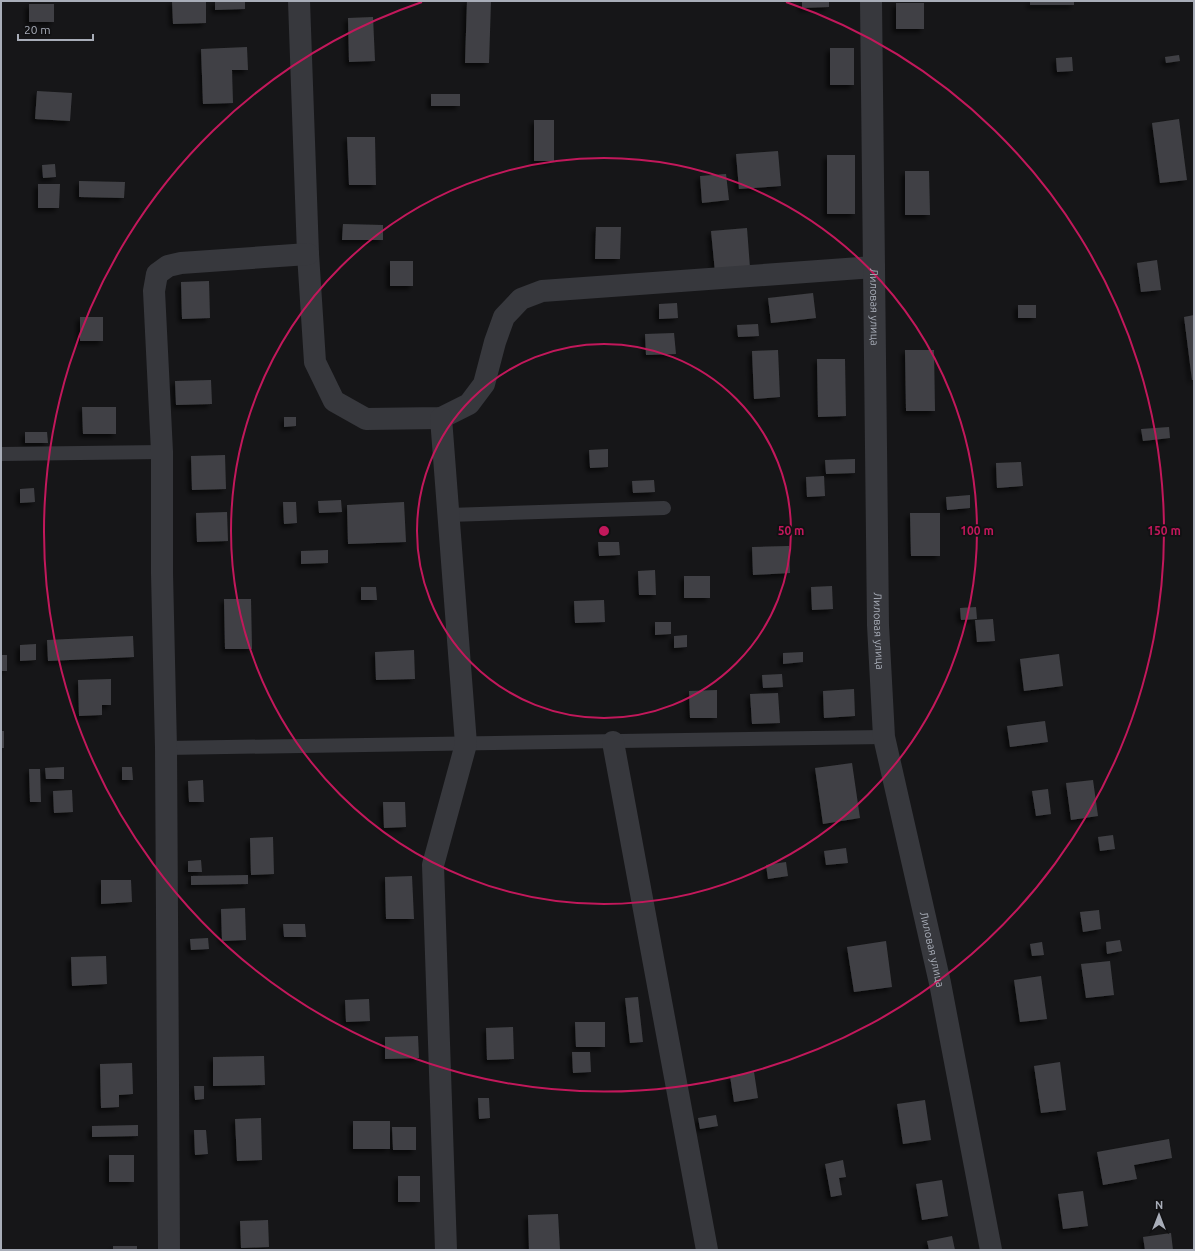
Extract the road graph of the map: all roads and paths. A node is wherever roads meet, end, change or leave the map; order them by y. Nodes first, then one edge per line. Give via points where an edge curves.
1 (299, 1) edge
2 (871, 1) edge
3 (308, 254) junction
4 (874, 267) junction
5 (441, 418) junction
6 (162, 452) junction
7 (1, 454) edge
8 (664, 508) dead end
9 (449, 514) junction
10 (884, 737) junction
11 (613, 742) junction
12 (466, 744) junction
13 (166, 748) junction
14 (169, 1250) edge
15 (446, 1250) edge
16 (707, 1250) edge
17 (991, 1250) edge

1 - 3 street
2 - 4 street, Лиловая улица
3 - 5 street via 315,362 334,401 366,419
3 - 6 street via 181,263 168,266 157,274 154,292
4 - 5 street via 542,291 521,298 504,317 484,384 469,404
4 - 10 street, Лиловая улица via 878,625
5 - 9 street
6 - 7 lane
6 - 13 street
8 - 9 lane
9 - 12 street
10 - 11 lane
10 - 17 street, Лиловая улица via 940,983
11 - 12 lane
11 - 16 street
12 - 13 lane
12 - 15 street via 433,866
13 - 14 street

